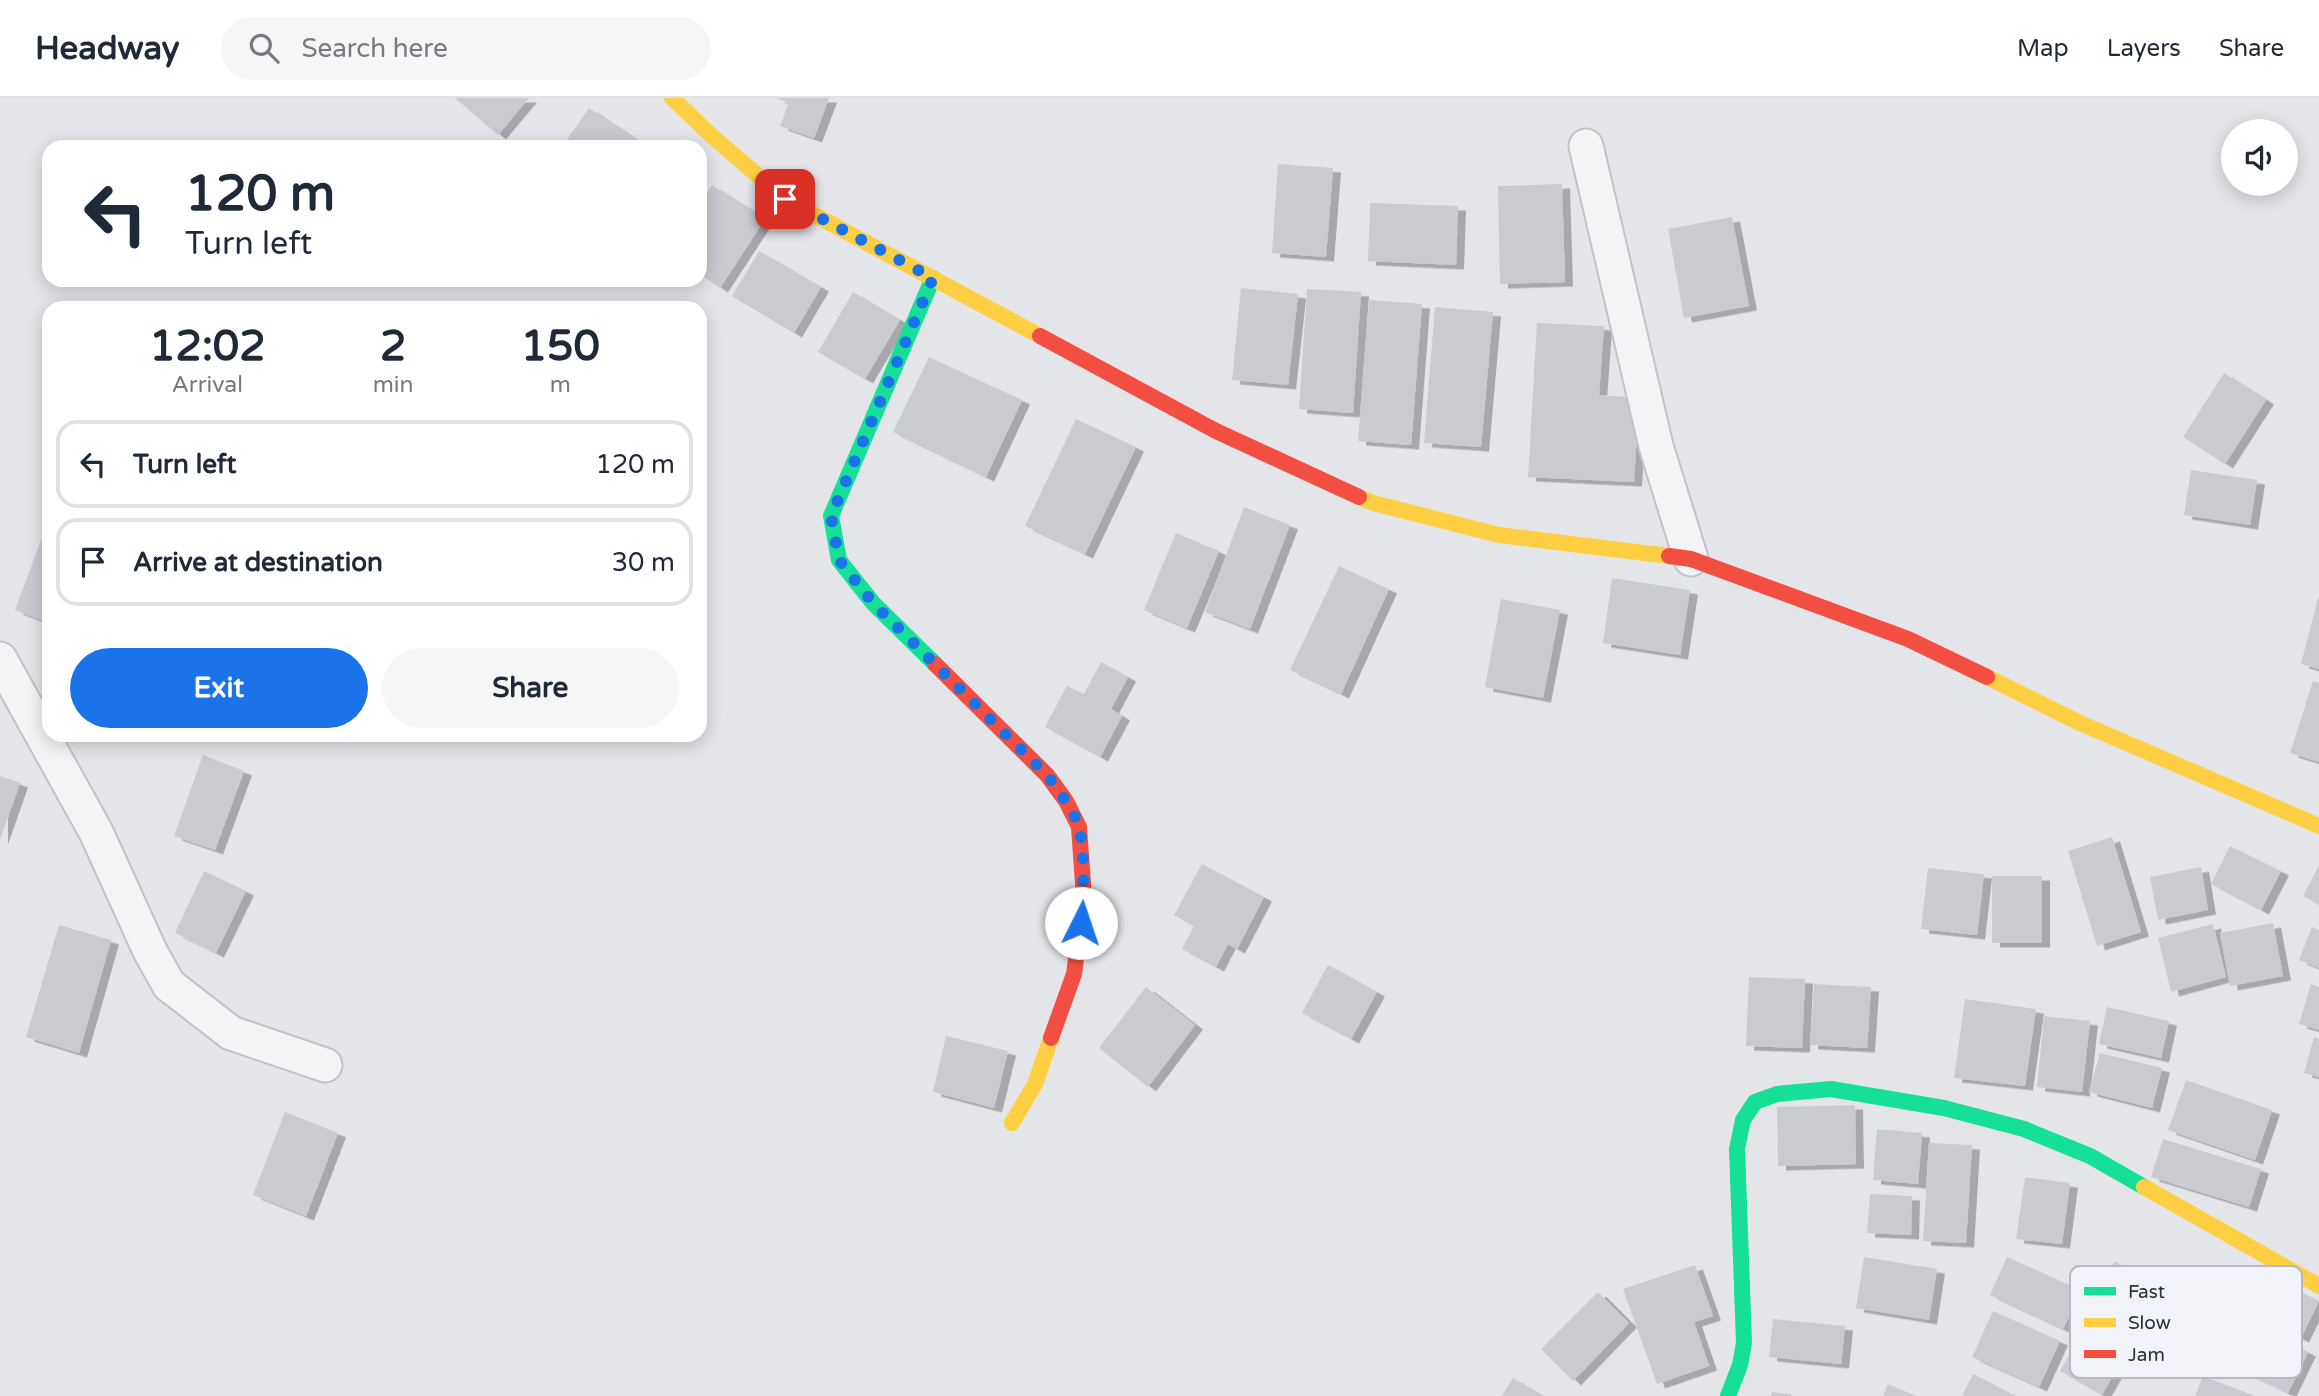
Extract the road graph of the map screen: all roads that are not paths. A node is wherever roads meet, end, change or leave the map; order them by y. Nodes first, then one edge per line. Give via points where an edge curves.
1 (672, 98) edge
2 (1586, 146) dead end
3 (933, 278) junction
4 (1691, 559) junction
5 (0, 659) edge
6 (42, 735) edge
7 (46, 742) edge
8 (2319, 826) edge
9 (325, 1065) dead end
10 (1012, 1123) dead end
11 (2284, 1266) edge
12 (2302, 1276) edge
13 (2319, 1286) edge
14 (1728, 1396) edge

1 - 3 street via 785,199
2 - 4 street via 1657,446
3 - 4 street via 1216,430 1373,503 1499,535
3 - 10 street via 831,516 839,560 873,603 1047,775 1079,827 1084,898 1074,974 1035,1084
4 - 8 street via 1908,639 2080,723
5 - 6 street
7 - 9 street via 96,832 169,985 231,1033
11 - 14 street via 2090,1156 2025,1129 1944,1108 1831,1089 1777,1094 1755,1102 1743,1120 1737,1149 1744,1343
12 - 13 street

